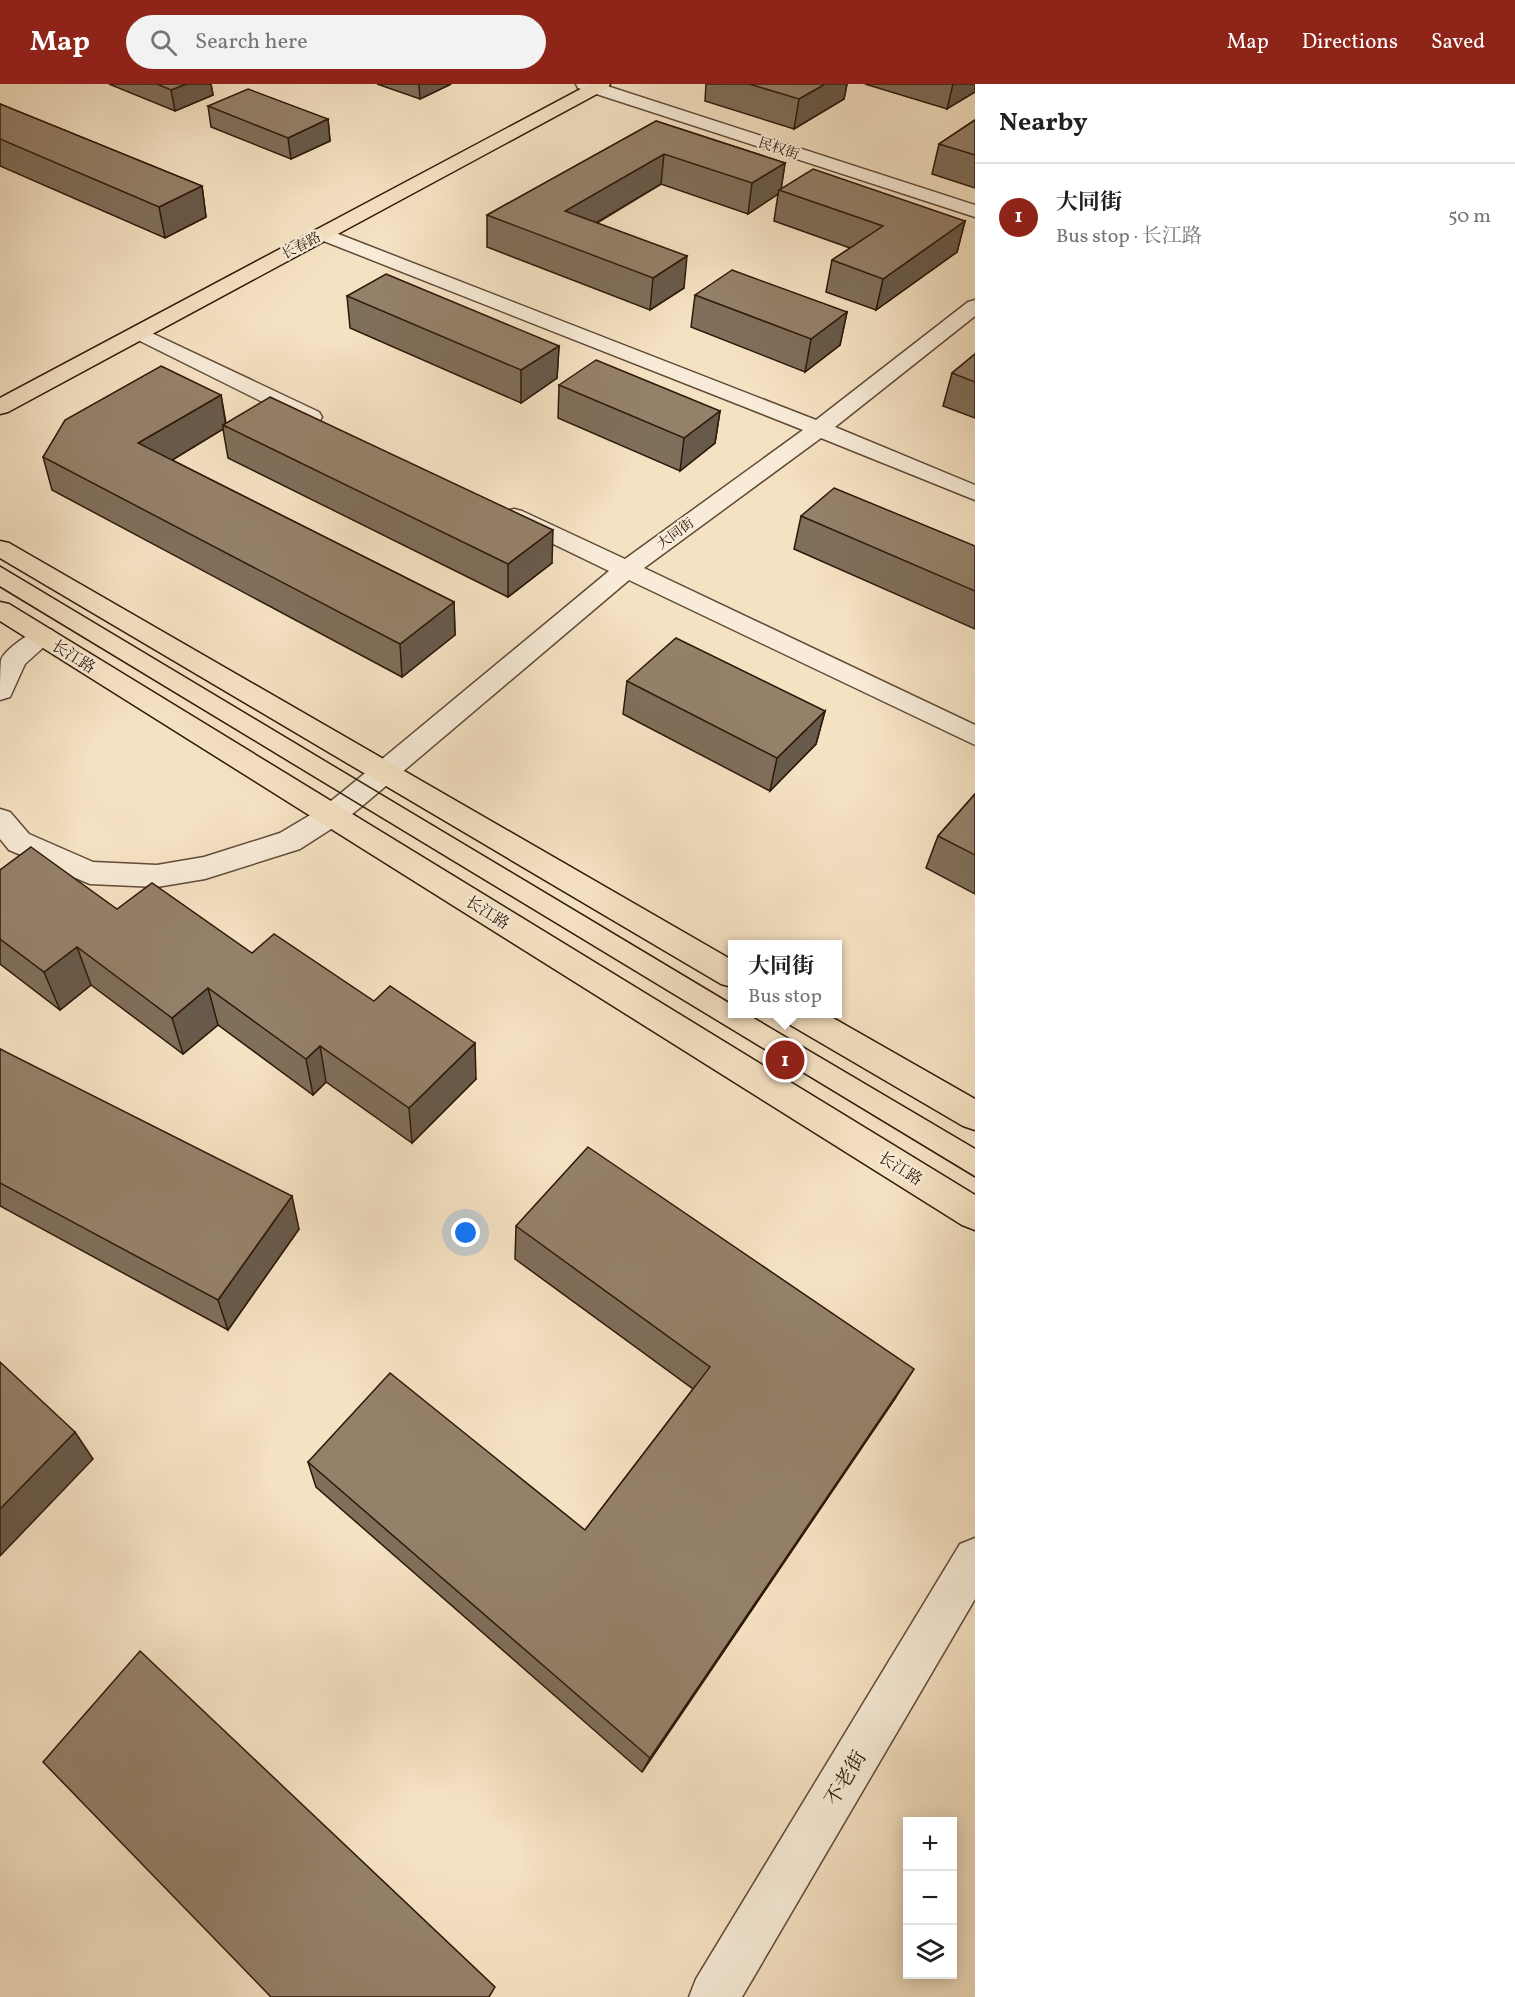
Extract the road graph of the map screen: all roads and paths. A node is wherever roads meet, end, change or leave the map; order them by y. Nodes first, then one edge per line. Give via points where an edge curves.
1 (594, 85) edge
2 (975, 211) edge
3 (323, 234) junction
4 (975, 306) edge
5 (139, 333) junction
6 (0, 406) edge
7 (329, 426) edge
8 (817, 428) junction
9 (975, 493) edge
10 (499, 508) edge
11 (0, 548) edge
12 (626, 570) junction
13 (0, 610) edge
14 (43, 636) junction
15 (0, 692) edge
16 (975, 736) edge
17 (385, 772) junction
18 (332, 815) junction
19 (0, 819) edge
20 (9, 848) edge
21 (728, 973) edge
22 (806, 1018) edge
23 (975, 1116) edge
24 (975, 1214) edge
25 (975, 1559) edge
26 (714, 1997) edge

1 - 2 street, 民权街
1 - 3 main road, 长春路
3 - 5 main road, 长春路
3 - 8 street
4 - 8 street, 大同街 via 842,413
5 - 6 main road, 长春路
5 - 7 street
8 - 9 street
8 - 12 street, 大同街
10 - 12 street
11 - 17 main road
12 - 16 street
12 - 17 street, 大同街
13 - 14 main road, 长江路
14 - 15 street via 14,660
14 - 18 main road, 长江路
17 - 18 street, 大同街
17 - 21 main road
18 - 20 street, 大同街 via 290,841 251,855 157,876 90,873
18 - 24 main road, 长江路
19 - 20 street
22 - 23 main road
25 - 26 street, 不老街

